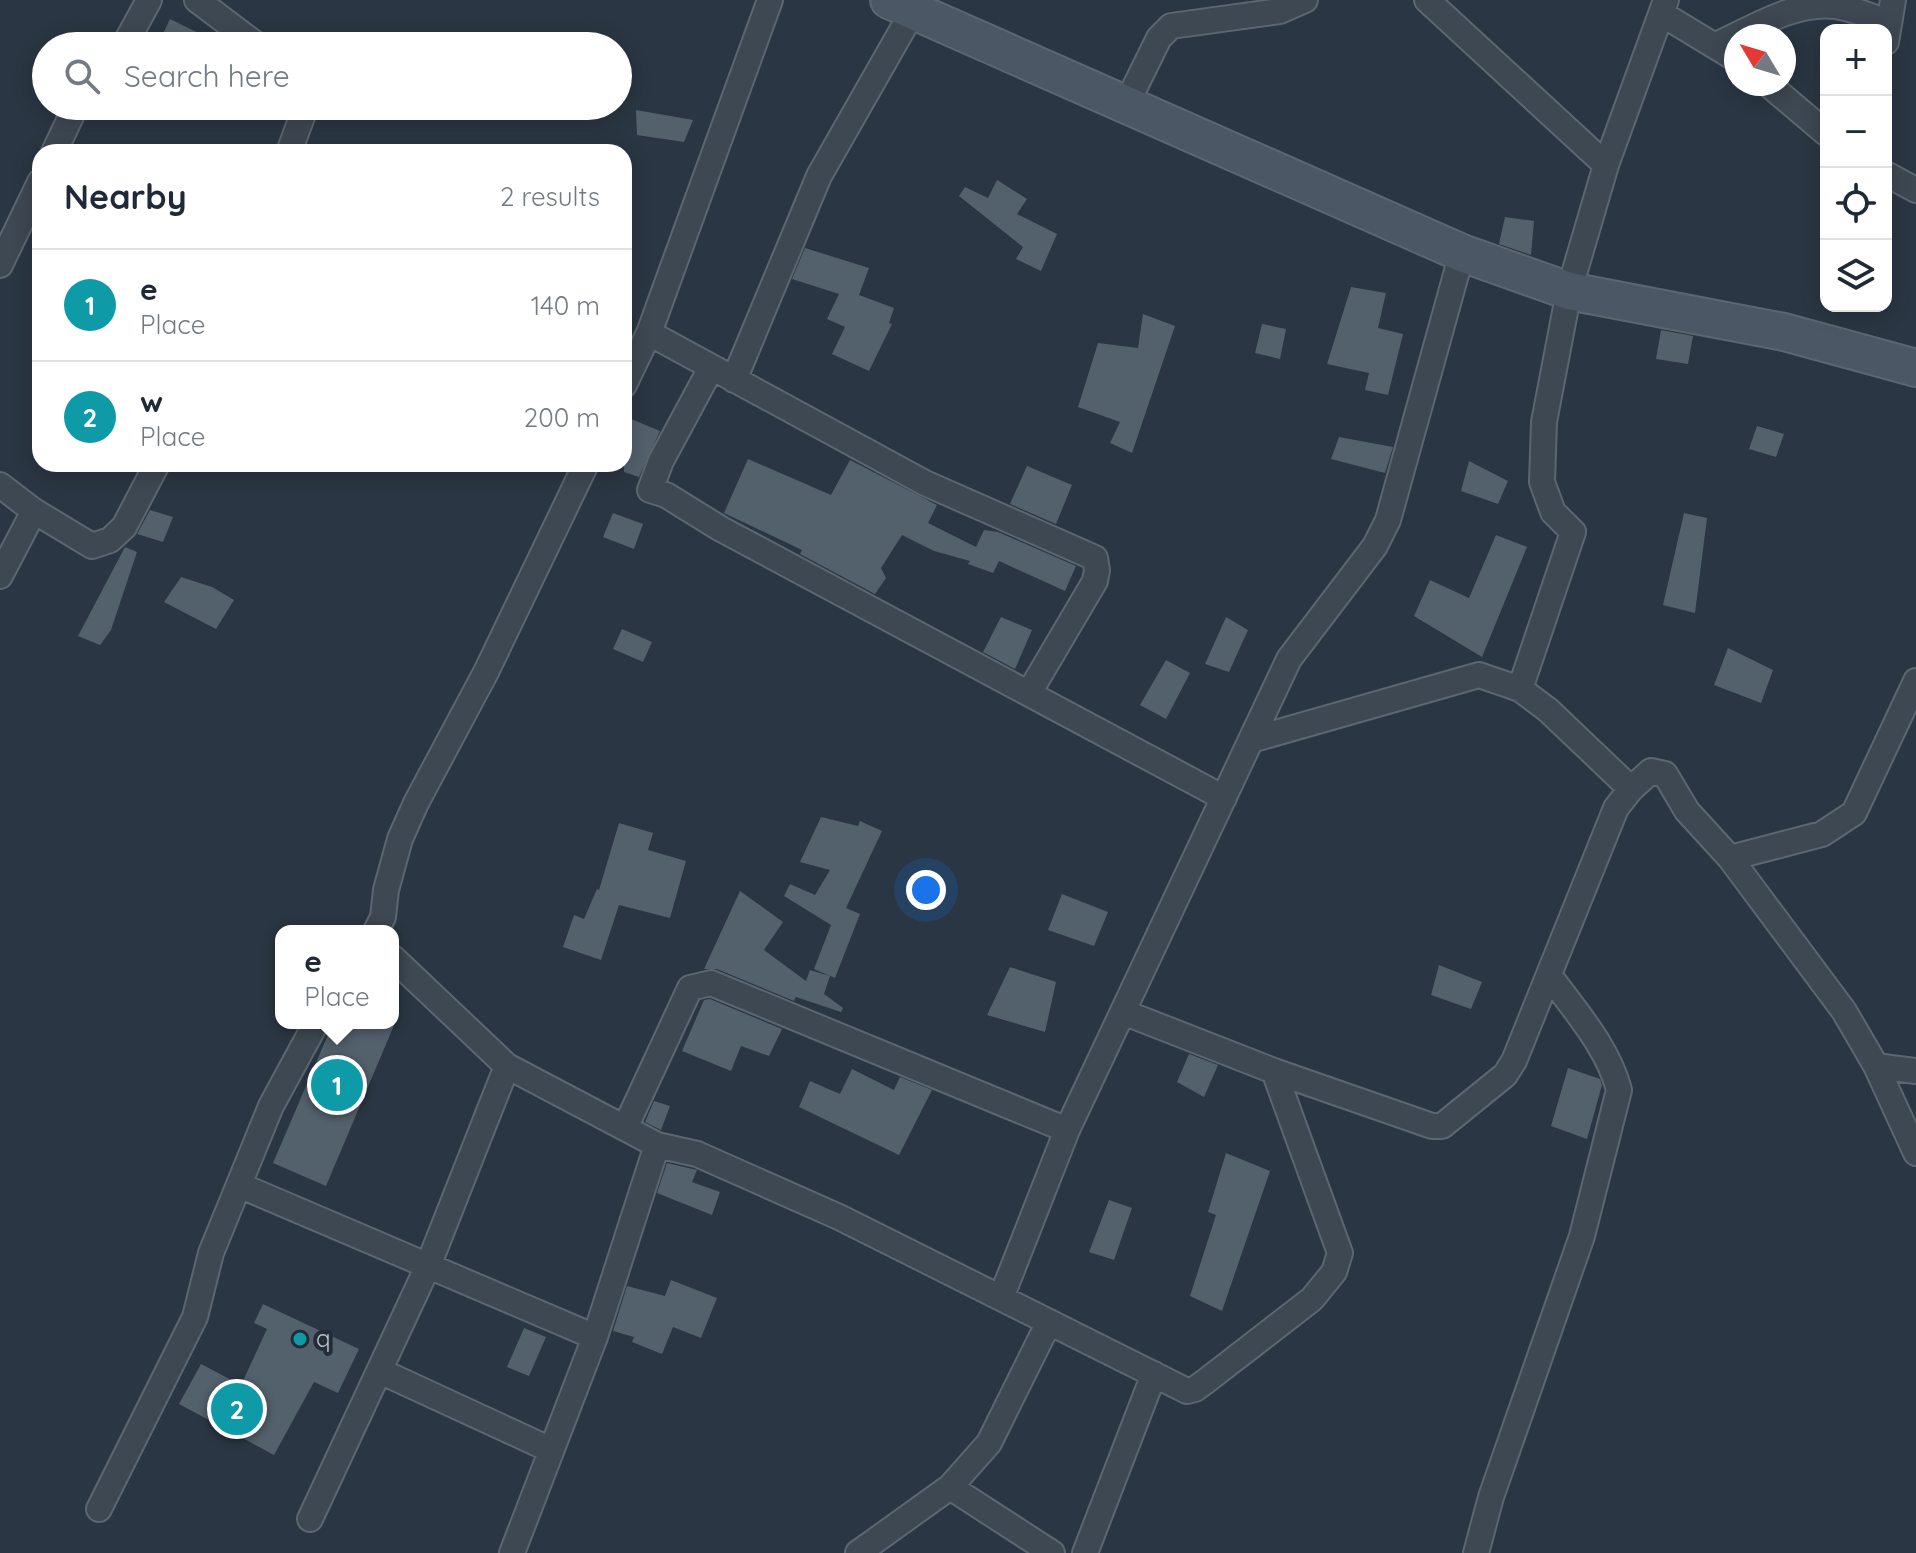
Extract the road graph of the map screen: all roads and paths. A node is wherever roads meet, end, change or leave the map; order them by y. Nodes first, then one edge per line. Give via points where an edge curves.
1 (149, 0) edge
2 (197, 0) edge
3 (770, 0) edge
4 (1305, 0) edge
5 (1427, 0) edge
6 (901, 5) edge
7 (1664, 7) edge
8 (1890, 22) edge
9 (132, 32) edge
10 (239, 32) edge
11 (1716, 45) junction
12 (1724, 51) edge
13 (1782, 96) edge
14 (1126, 105) junction
15 (69, 120) edge
16 (301, 120) edge
17 (1820, 128) edge
18 (58, 144) edge
19 (292, 144) edge
20 (1606, 165) junction
21 (1892, 177) edge
22 (1916, 190) edge
23 (32, 197) edge
24 (3, 251) edge
25 (1462, 253) junction
26 (1569, 291) junction
27 (649, 333) junction
28 (632, 368) edge
29 (711, 368) junction
30 (1916, 368) edge
31 (734, 380) junction
32 (153, 472) edge
33 (582, 472) edge
34 (0, 485) edge
35 (34, 511) junction
36 (0, 576) edge
37 (1916, 681) edge
38 (1520, 689) junction
39 (1029, 693) junction
40 (1251, 740) junction
41 (1631, 789) junction
42 (1224, 798) junction
43 (1730, 858) junction
44 (379, 925) edge
45 (399, 964) edge
46 (1549, 975) junction
47 (1123, 1012) junction
48 (313, 1029) edge
49 (507, 1066) junction
50 (1876, 1066) junction
51 (1274, 1071) junction
52 (1916, 1071) edge
53 (625, 1128) junction
54 (1067, 1130) junction
55 (657, 1145) junction
56 (1916, 1153) edge
57 (239, 1185) junction
58 (428, 1266) junction
59 (1001, 1298) junction
60 (1049, 1322) junction
61 (595, 1337) junction
62 (380, 1371) junction
63 (1154, 1374) junction
64 (551, 1450) junction
65 (950, 1487) junction
66 (99, 1509) dead end
67 (310, 1519) dead end
68 (512, 1553) edge
69 (858, 1553) edge
70 (1052, 1553) edge
71 (1085, 1553) edge
72 (1476, 1553) edge

1 - 9 street
2 - 10 street
3 - 27 street
4 - 14 street via 1280,11 1171,26 1159,38
5 - 20 street
6 - 14 street
6 - 31 street via 819,176
7 - 11 street
7 - 20 street
8 - 11 street via 1836,6 1808,7
11 - 12 street
13 - 17 street
14 - 25 street
15 - 18 street
16 - 19 street
20 - 26 street
21 - 22 street
23 - 24 street
25 - 26 street
25 - 40 street via 1388,520 1375,546 1289,659
26 - 30 street via 1784,332
26 - 38 street via 1544,422 1542,482 1553,512 1573,532
27 - 28 street
27 - 29 street
29 - 31 street
29 - 39 street via 650,490
31 - 39 street via 925,483 1095,558 1095,581
32 - 35 street via 124,527 110,540 92,546
33 - 44 street via 416,803 400,839
34 - 35 street
35 - 36 street
37 - 43 street via 1854,813 1822,834
38 - 40 street via 1479,675
38 - 41 street
39 - 42 street
40 - 42 street
41 - 43 street via 1651,771 1665,774 1687,811
41 - 46 street via 1616,808
42 - 47 street
43 - 50 street via 1844,1011
45 - 49 street
46 - 51 street via 1505,1075 1442,1126
46 - 72 street via 1601,1048 1619,1090 1582,1236
47 - 51 street
47 - 54 street
48 - 57 street via 271,1106
49 - 53 street
49 - 58 street
50 - 52 street
50 - 56 street
51 - 63 street via 1340,1253 1334,1272 1312,1299 1195,1389 1187,1391
53 - 54 street via 690,988 711,983
53 - 55 street
54 - 59 street
55 - 59 street via 697,1154 839,1217
55 - 61 street
57 - 58 street
57 - 66 street via 211,1253 195,1317
58 - 61 street
58 - 62 street
59 - 60 street
60 - 63 street
60 - 65 street via 989,1443
61 - 64 street
62 - 64 street
62 - 67 street
63 - 71 street
64 - 68 street
65 - 69 street
65 - 70 street

